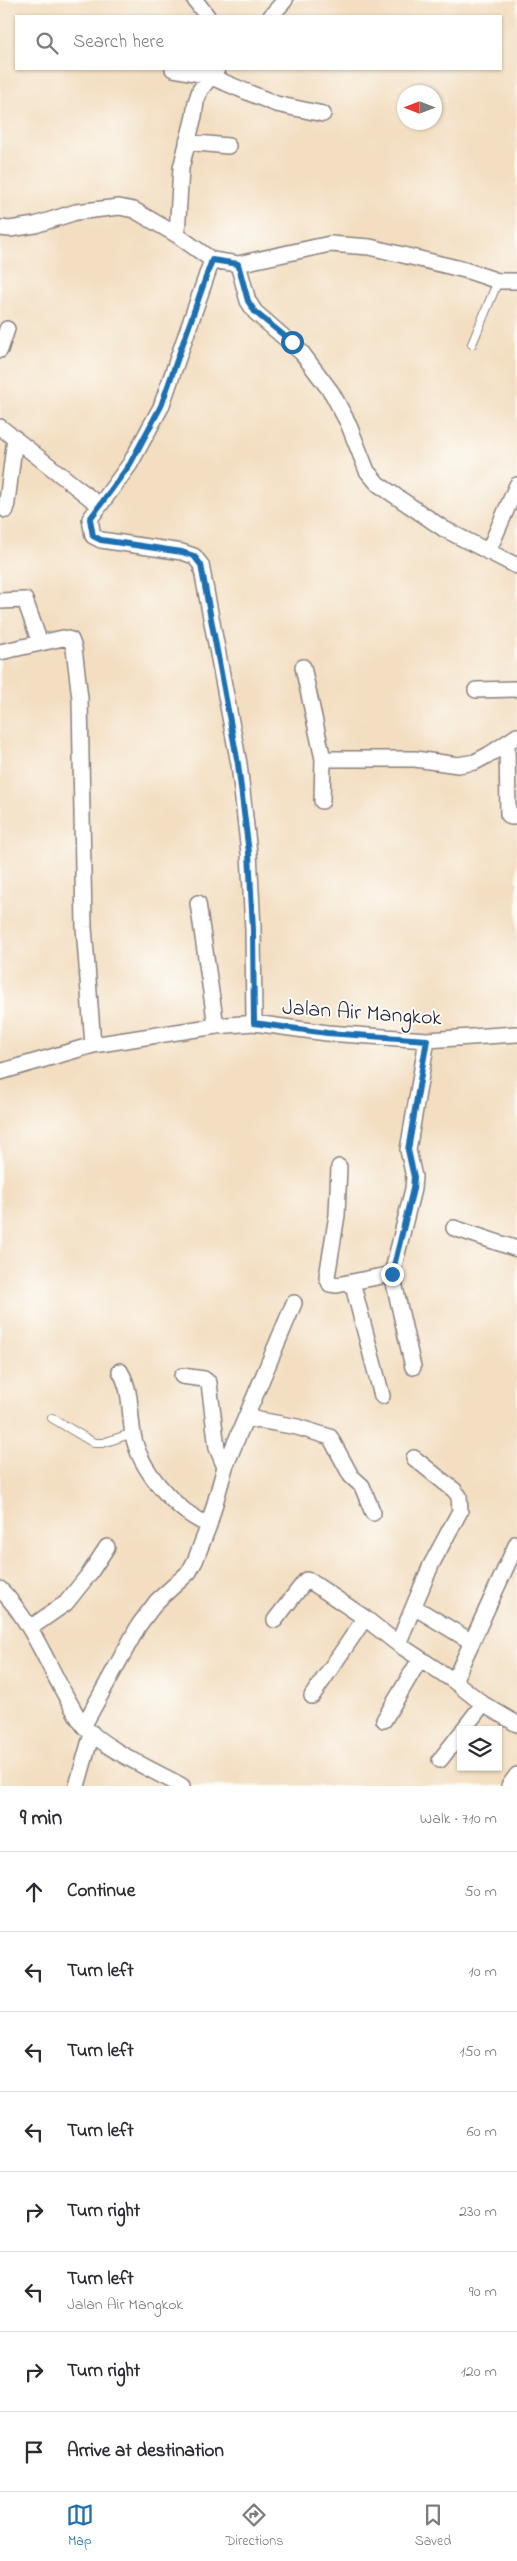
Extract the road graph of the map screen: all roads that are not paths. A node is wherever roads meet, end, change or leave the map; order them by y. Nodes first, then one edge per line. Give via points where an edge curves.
1 (195, 0) edge
2 (285, 0) edge
3 (206, 15) edge
4 (272, 15) edge
5 (186, 70) edge
6 (213, 72) edge
7 (324, 114) dead end
8 (187, 142) junction
9 (228, 146) dead end
10 (0, 228) edge
11 (177, 235) junction
12 (212, 260) junction
13 (238, 264) junction
14 (498, 281) junction
15 (517, 281) edge
16 (7, 329) dead end
17 (472, 344) dead end
18 (0, 350) edge
19 (0, 427) edge
20 (15, 438) junction
21 (517, 485) edge
22 (99, 505) junction
23 (6, 510) dead end
24 (488, 552) junction
25 (517, 566) edge
26 (0, 600) edge
27 (40, 643) junction
28 (0, 652) edge
29 (303, 667) dead end
30 (517, 689) edge
31 (476, 690) dead end
32 (512, 740) edge
33 (323, 760) junction
34 (322, 801) dead end
35 (517, 816) edge
36 (198, 903) dead end
37 (254, 1023) junction
38 (216, 1026) junction
39 (517, 1034) edge
40 (427, 1040) junction
41 (93, 1045) junction
42 (0, 1072) edge
43 (339, 1167) dead end
44 (454, 1228) dead end
45 (517, 1249) edge
46 (392, 1274) junction
47 (352, 1282) junction
48 (294, 1303) dead end
49 (413, 1367) dead end
50 (120, 1372) dead end
51 (182, 1376) dead end
52 (382, 1396) dead end
53 (52, 1418) dead end
54 (248, 1418) junction
55 (133, 1433) junction
56 (414, 1458) dead end
57 (226, 1467) junction
58 (373, 1513) dead end
59 (209, 1525) junction
60 (517, 1543) edge
61 (106, 1547) dead end
62 (0, 1589) edge
63 (414, 1607) junction
64 (365, 1618) junction
65 (276, 1620) dead end
66 (30, 1628) junction
67 (472, 1642) junction
68 (398, 1644) junction
69 (420, 1659) junction
70 (454, 1681) junction
71 (312, 1696) dead end
72 (483, 1704) junction
73 (384, 1720) dead end
74 (516, 1720) edge
75 (466, 1726) edge
76 (88, 1729) junction
77 (457, 1738) edge
78 (440, 1760) dead end
79 (517, 1775) edge
80 (77, 1786) edge
81 (182, 1786) edge
82 (509, 1786) edge

1 - 3 street
2 - 4 street
5 - 6 street
6 - 7 street via 276,104
6 - 8 street via 200,90
8 - 9 street
8 - 11 street via 181,168
10 - 11 street via 35,226 76,212 119,207 134,210
11 - 12 street
12 - 13 street
12 - 22 street via 161,406 130,464
13 - 14 street via 330,244 370,247
13 - 24 street via 248,301 255,312 302,353 332,393 367,471 378,484 444,529
14 - 15 street
14 - 17 lane
16 - 18 street
19 - 20 street
20 - 22 street
20 - 23 street
21 - 24 street
22 - 37 street via 90,519 93,536 101,540 182,552 194,556 201,565 238,764 248,843
24 - 25 street
26 - 27 street via 25,600
27 - 28 street
27 - 41 street via 63,638 71,640 74,648 80,698 84,927
29 - 33 street
30 - 31 street
32 - 33 street via 475,762 458,765 415,760
32 - 35 street via 508,814
33 - 34 street
36 - 38 street
37 - 38 street, Jalan Air Mangkok
37 - 40 street, Jalan Air Mangkok via 327,1033
38 - 41 street, Jalan Air Mangkok
39 - 40 street, Jalan Air Mangkok
40 - 46 street via 408,1150 414,1183
41 - 42 street, Jalan Air Mangkok
43 - 47 street via 337,1215 327,1277 330,1284
44 - 45 street
46 - 47 street
46 - 49 street
47 - 52 street
48 - 54 street
50 - 55 street via 129,1395
51 - 57 street via 210,1383 217,1448
53 - 55 lane via 94,1443
54 - 57 street
54 - 58 street via 330,1436 351,1476 362,1486
55 - 59 street via 136,1447 154,1478 193,1518
56 - 63 street via 454,1490 459,1496 460,1511 431,1565
57 - 59 street
59 - 76 street via 196,1561 157,1601 139,1625
60 - 67 street
61 - 66 street via 66,1603
62 - 66 street via 14,1602
63 - 67 street
63 - 68 street
64 - 65 street via 306,1580
64 - 68 street
64 - 71 street
66 - 76 street
67 - 70 street
68 - 69 street
69 - 70 street
69 - 73 street
70 - 72 street
72 - 74 street
72 - 75 street
76 - 80 street
76 - 81 street via 122,1753
77 - 78 street
79 - 82 street

